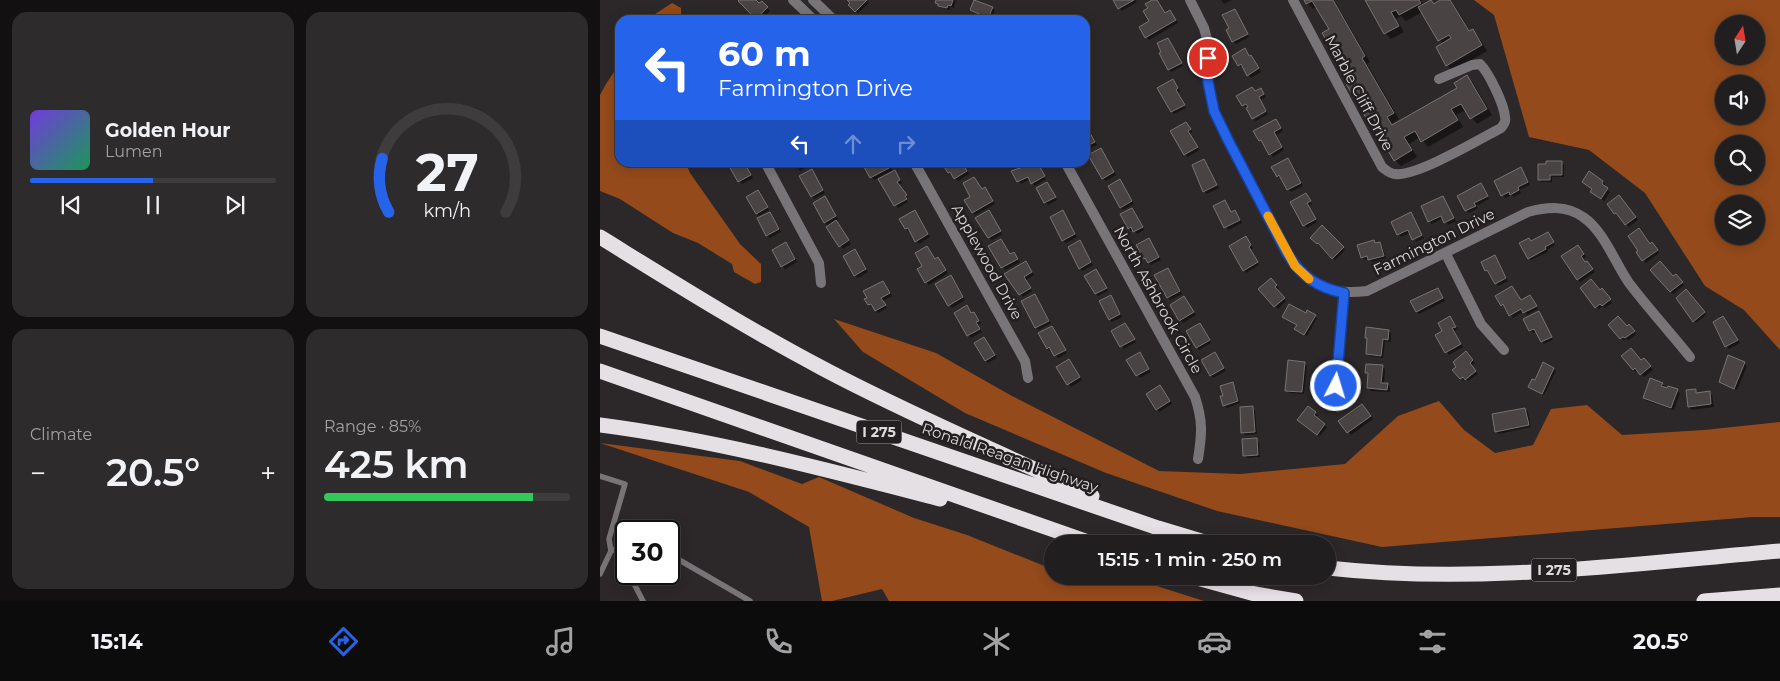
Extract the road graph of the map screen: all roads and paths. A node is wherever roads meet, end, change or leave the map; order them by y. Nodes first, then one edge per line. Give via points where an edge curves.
1 (793, 0) edge
2 (814, 0) edge
3 (1190, 0) edge
4 (1293, 0) edge
5 (809, 15) edge
6 (829, 15) edge
7 (1439, 79) dead end
8 (768, 167) edge
9 (917, 167) edge
10 (1068, 167) edge
11 (600, 237) edge
12 (1446, 254) junction
13 (821, 283) dead end
14 (1344, 293) junction
15 (600, 336) edge
16 (1504, 350) dead end
17 (1690, 357) dead end
18 (600, 371) edge
19 (1028, 378) dead end
20 (1336, 386) dead end
21 (600, 425) edge
22 (1198, 459) dead end
23 (600, 476) edge
24 (1038, 524) junction
25 (1158, 528) junction
26 (1069, 535) edge
27 (1181, 535) edge
28 (615, 549) edge
29 (611, 551) junction
30 (1780, 551) edge
31 (680, 560) edge
32 (1336, 569) edge
33 (600, 574) edge
34 (635, 585) edge
35 (1222, 585) edge
36 (1780, 595) edge
37 (643, 601) edge
38 (750, 601) edge
39 (1296, 601) edge
40 (1704, 601) edge

1 - 5 street
2 - 6 street
3 - 14 street, Farmington Drive via 1208,43 1208,82 1214,111 1232,149 1295,266 1321,287
4 - 7 street, Marble Cliff Drive via 1382,167 1390,172 1406,174 1420,169 1505,123 1502,105 1480,64
8 - 13 street via 819,263
9 - 19 street, Applewood Drive via 1025,361
10 - 22 street, North Ashbrook Circle via 1195,397 1202,425
11 - 25 highway via 822,368 931,423
12 - 14 street, Farmington Drive via 1376,288
12 - 16 street via 1481,324
12 - 17 street, Farmington Drive via 1528,212 1553,207 1574,212 1597,230 1630,283
14 - 20 street
15 - 25 highway, Ronald Reagan Highway / I 275
18 - 24 highway, I 275
21 - 24 highway via 770,455
23 - 29 lane via 625,484 609,539
24 - 26 highway, I 275
25 - 27 highway, Ronald Reagan Highway / I 275
28 - 29 lane
29 - 33 lane
30 - 32 highway, I 275 via 1495,574 1438,575
31 - 38 lane
34 - 37 lane
35 - 39 highway
36 - 40 highway

